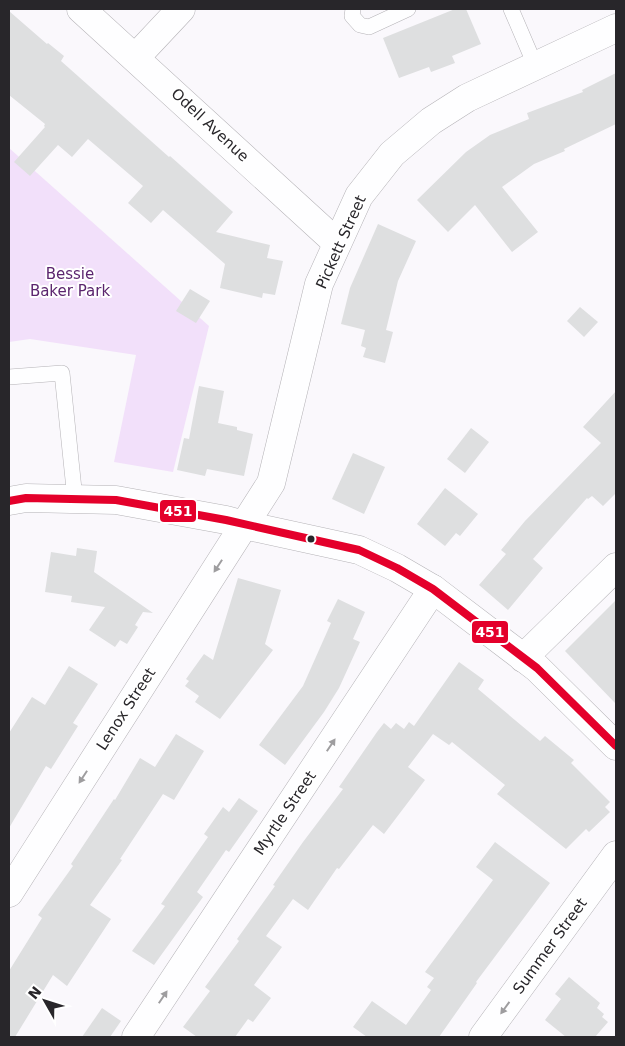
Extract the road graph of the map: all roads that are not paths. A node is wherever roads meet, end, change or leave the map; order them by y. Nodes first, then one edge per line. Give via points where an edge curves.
1 (82, 9) edge
2 (181, 9) edge
3 (353, 9) edge
4 (408, 9) edge
5 (511, 9) edge
6 (616, 28) edge
7 (136, 57) junction
8 (535, 65) junction
9 (338, 243) junction
10 (9, 377) edge
11 (75, 499) junction
12 (9, 501) edge
13 (244, 525) junction
14 (616, 567) edge
15 (433, 589) junction
16 (523, 658) junction
17 (616, 746) edge
18 (616, 855) edge
19 (9, 893) edge
20 (136, 1037) edge
21 (483, 1037) edge

1 - 7 street, Odell Avenue
2 - 7 street
3 - 4 lane via 352,16 360,25 370,27
5 - 8 lane
6 - 8 street, Pickett Street
7 - 9 street, Odell Avenue
8 - 9 street, Pickett Street via 467,98 431,121 392,154 360,196
9 - 13 street, Pickett Street via 319,284 271,483
10 - 11 lane via 62,373
11 - 12 street
11 - 13 street via 116,500
13 - 15 street via 359,550
13 -> 19 street, Lenox Street
14 - 16 street
15 - 16 street
20 -> 15 street, Myrtle Street
16 - 17 street
18 -> 21 street, Summer Street

